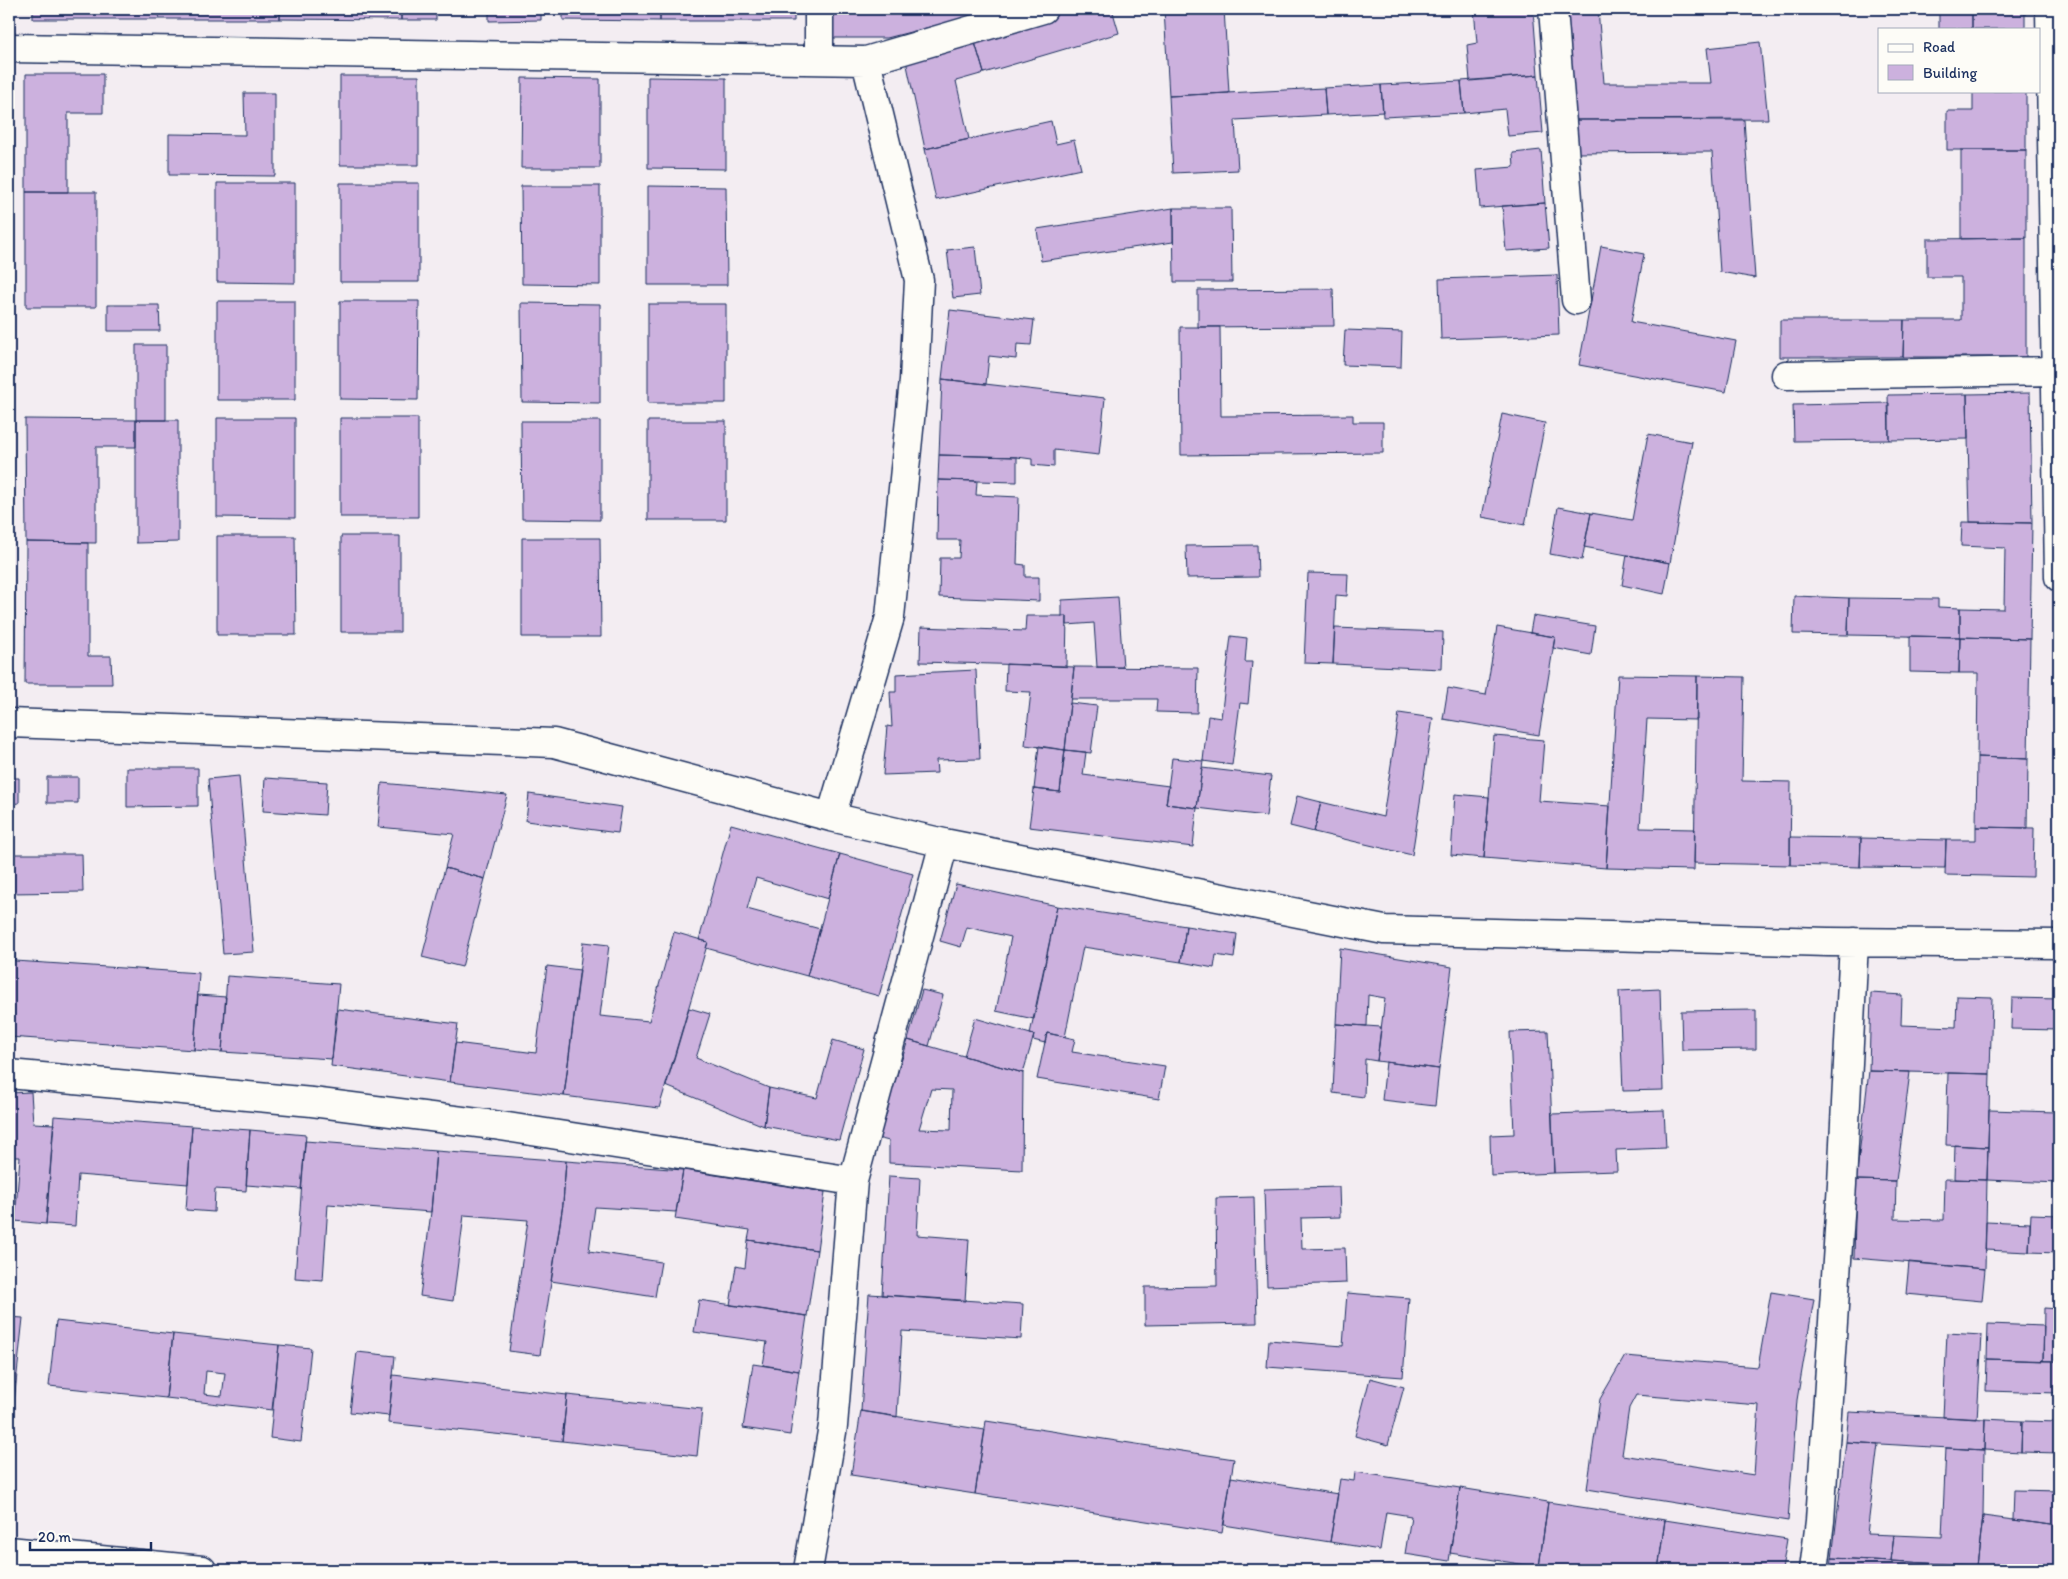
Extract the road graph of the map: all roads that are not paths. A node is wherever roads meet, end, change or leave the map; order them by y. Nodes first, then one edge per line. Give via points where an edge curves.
1 (818, 9) edge
2 (1043, 9) edge
3 (1553, 9) edge
4 (2050, 9) edge
5 (9, 48) edge
6 (819, 60) junction
7 (866, 61) junction
8 (1576, 300) dead end
9 (2056, 371) junction
10 (1786, 375) dead end
11 (2059, 577) edge
12 (9, 723) edge
13 (831, 817) junction
14 (944, 844) junction
15 (1854, 942) junction
16 (2059, 944) edge
17 (9, 1074) edge
18 (853, 1181) junction
19 (9, 1551) edge
20 (202, 1570) edge
21 (808, 1570) edge
22 (1814, 1570) edge

1 - 6 street
2 - 7 street
3 - 8 street
4 - 9 street
5 - 6 street
6 - 7 street
7 - 13 street via 919,280 914,380 890,617
9 - 10 street
9 - 11 street
12 - 13 street via 554,744
13 - 14 street
14 - 15 street via 1384,930
14 - 18 street
15 - 16 street
15 - 22 street via 1820,1521
17 - 18 street via 341,1105 494,1125
18 - 21 street via 833,1426
19 - 20 street

